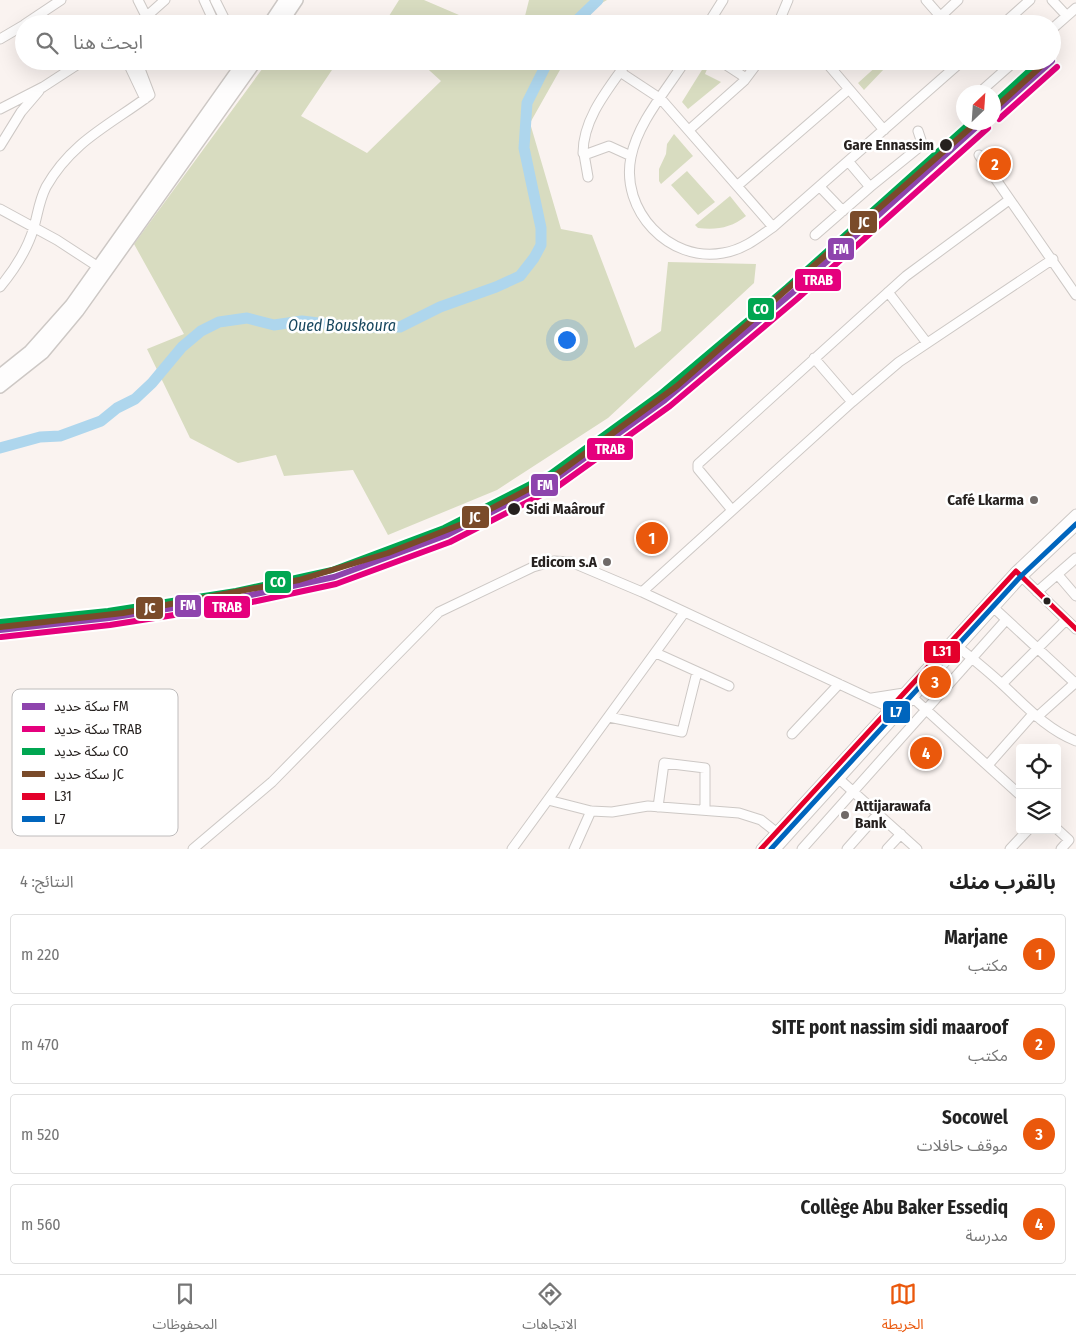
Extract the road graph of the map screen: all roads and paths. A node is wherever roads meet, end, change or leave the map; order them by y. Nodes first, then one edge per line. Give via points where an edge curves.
1 (61, 0) edge
2 (138, 0) edge
3 (166, 0) edge
4 (204, 0) edge
5 (215, 0) edge
6 (285, 0) edge
7 (297, 0) edge
8 (723, 0) edge
9 (788, 0) edge
10 (926, 0) edge
11 (958, 0) edge
12 (1030, 0) edge
13 (1052, 0) edge
14 (1076, 8) edge
15 (38, 15) edge
16 (146, 15) edge
17 (147, 15) edge
18 (211, 15) edge
19 (222, 15) edge
20 (276, 15) edge
21 (287, 15) edge
22 (714, 15) edge
23 (782, 15) edge
24 (939, 15) edge
25 (941, 15) edge
26 (1013, 15) edge
27 (1067, 16) junction
28 (1061, 21) edge
29 (15, 30) edge
30 (0, 39) edge
31 (69, 70) edge
32 (131, 70) edge
33 (141, 70) edge
34 (242, 70) edge
35 (679, 70) edge
36 (734, 70) edge
37 (752, 70) edge
38 (832, 70) edge
39 (952, 70) edge
40 (1005, 70) edge
41 (620, 72) joint
42 (746, 78) junction
43 (988, 85) edge
44 (43, 87) junction
45 (848, 89) junction
46 (145, 99) junction
47 (661, 99) junction
48 (0, 109) edge
49 (689, 130) junction
50 (884, 130) junction
51 (918, 131) dead end
52 (0, 146) edge
53 (584, 154) junction
54 (979, 155) dead end
55 (631, 156) junction
56 (848, 161) junction
57 (588, 177) dead end
58 (737, 186) junction
59 (820, 186) junction
60 (870, 187) junction
61 (1009, 200) junction
62 (0, 209) edge
63 (843, 211) junction
64 (34, 227) junction
65 (773, 227) junction
66 (815, 235) dead end
67 (1053, 259) junction
68 (103, 269) junction
69 (0, 286) edge
70 (888, 292) junction
71 (1076, 294) edge
72 (927, 343) junction
73 (814, 358) junction
74 (0, 375) edge
75 (0, 387) edge
76 (852, 402) junction
77 (732, 510) junction
78 (1076, 514) edge
79 (1076, 526) edge
80 (1076, 558) edge
81 (1019, 574) junction
82 (1058, 575) junction
83 (1076, 580) edge
84 (1068, 587) junction
85 (642, 592) junction
86 (1037, 592) junction
87 (1076, 596) edge
88 (994, 608) junction
89 (684, 613) junction
90 (1006, 620) junction
91 (1066, 620) junction
92 (1076, 629) edge
93 (958, 647) junction
94 (1038, 649) junction
95 (656, 653) junction
96 (972, 659) junction
97 (697, 672) junction
98 (1076, 683) edge
99 (839, 684) junction
100 (1002, 684) junction
101 (729, 686) dead end
102 (908, 695) junction
103 (871, 698) junction
104 (895, 710) junction
105 (927, 710) junction
106 (1035, 715) junction
107 (609, 717) junction
108 (792, 734) dead end
109 (1076, 741) edge
110 (988, 765) junction
111 (838, 778) junction
112 (852, 791) junction
113 (1016, 791) edge
114 (548, 800) junction
115 (658, 806) junction
116 (706, 810) junction
117 (592, 811) junction
118 (878, 814) junction
119 (776, 832) junction
120 (1061, 833) edge
121 (901, 834) junction
122 (1024, 834) edge
123 (193, 849) edge
124 (512, 849) edge
125 (574, 849) edge
126 (761, 849) edge
127 (776, 849) edge
128 (802, 849) edge
129 (847, 849) edge
130 (887, 849) edge
131 (917, 849) edge
132 (1010, 849) edge
133 (1061, 849) edge

1 - 15 street
2 - 16 street
3 - 17 street
4 - 18 street
5 - 19 street
6 - 20 main road
7 - 21 main road
8 - 22 street
9 - 23 street
10 - 24 street
11 - 25 street
12 - 26 street
13 - 27 street
14 - 27 street
27 - 28 street
29 - 30 street
31 - 44 street
32 - 46 street
33 - 46 street via 150,93
34 - 68 main road
35 - 47 street
36 - 42 street
37 - 42 street
38 - 45 street
39 - 50 street
40 - 43 street
41 - 47 street
41 - 53 street via 593,114 583,145
42 - 49 street
44 - 48 street
44 - 52 street via 21,112
45 - 50 street
45 - 58 street
46 - 64 street via 96,130 70,153 46,189
47 - 49 street
47 - 55 street via 641,130
49 - 58 street
50 - 56 street
51 - 60 street via 921,140 917,148
53 - 55 street via 609,146
53 - 57 street
54 - 61 street
55 - 65 street via 631,184 641,215 660,238 672,245 705,254 722,254 752,243
56 - 59 street
56 - 60 street
58 - 65 street
59 - 63 street
59 - 65 street
60 - 63 street
61 - 67 street
61 - 70 street via 925,260
62 - 64 street
63 - 66 street
64 - 68 street
64 - 69 street via 20,258
67 - 71 street
67 - 72 street
68 - 74 main road via 30,351
68 - 75 main road via 78,311 43,353
70 - 72 street
70 - 73 street
72 - 76 street
73 - 76 street
73 - 77 street via 698,464 698,469
76 - 77 street
77 - 85 street
78 - 81 street
79 - 81 street
80 - 82 street
81 - 86 street
81 - 88 street
81 - 102 street
82 - 84 street
82 - 86 street
83 - 84 street
84 - 87 street
85 - 89 street
85 - 123 street via 571,562 554,561 447,607 431,619 272,782
86 - 91 street
88 - 90 street
88 - 93 street
89 - 95 street
89 - 99 street
90 - 94 street
90 - 96 street
91 - 92 street
91 - 94 street
93 - 96 street
93 - 102 street
94 - 98 street
94 - 100 street
95 - 97 street
95 - 107 street
96 - 100 street
96 - 105 street
97 - 101 street
97 - 107 street via 682,732
98 - 106 street
99 - 103 street
99 - 108 street
100 - 106 street
102 - 103 street
102 - 104 street
102 - 105 street
103 - 104 street
104 - 111 street
104 - 119 street
105 - 110 street
105 - 112 street
106 - 109 street via 1060,734
106 - 110 street
107 - 114 street
110 - 113 street
111 - 112 street
111 - 127 street
112 - 118 street
112 - 128 street
114 - 117 street
114 - 124 street
115 - 116 street
115 - 116 street via 664,763 705,768
115 - 117 street via 638,806 612,812
116 - 119 street via 752,816
117 - 125 street
118 - 121 street
118 - 129 street
119 - 126 street
120 - 133 street via 1069,840
121 - 130 street
121 - 131 street
122 - 132 street

